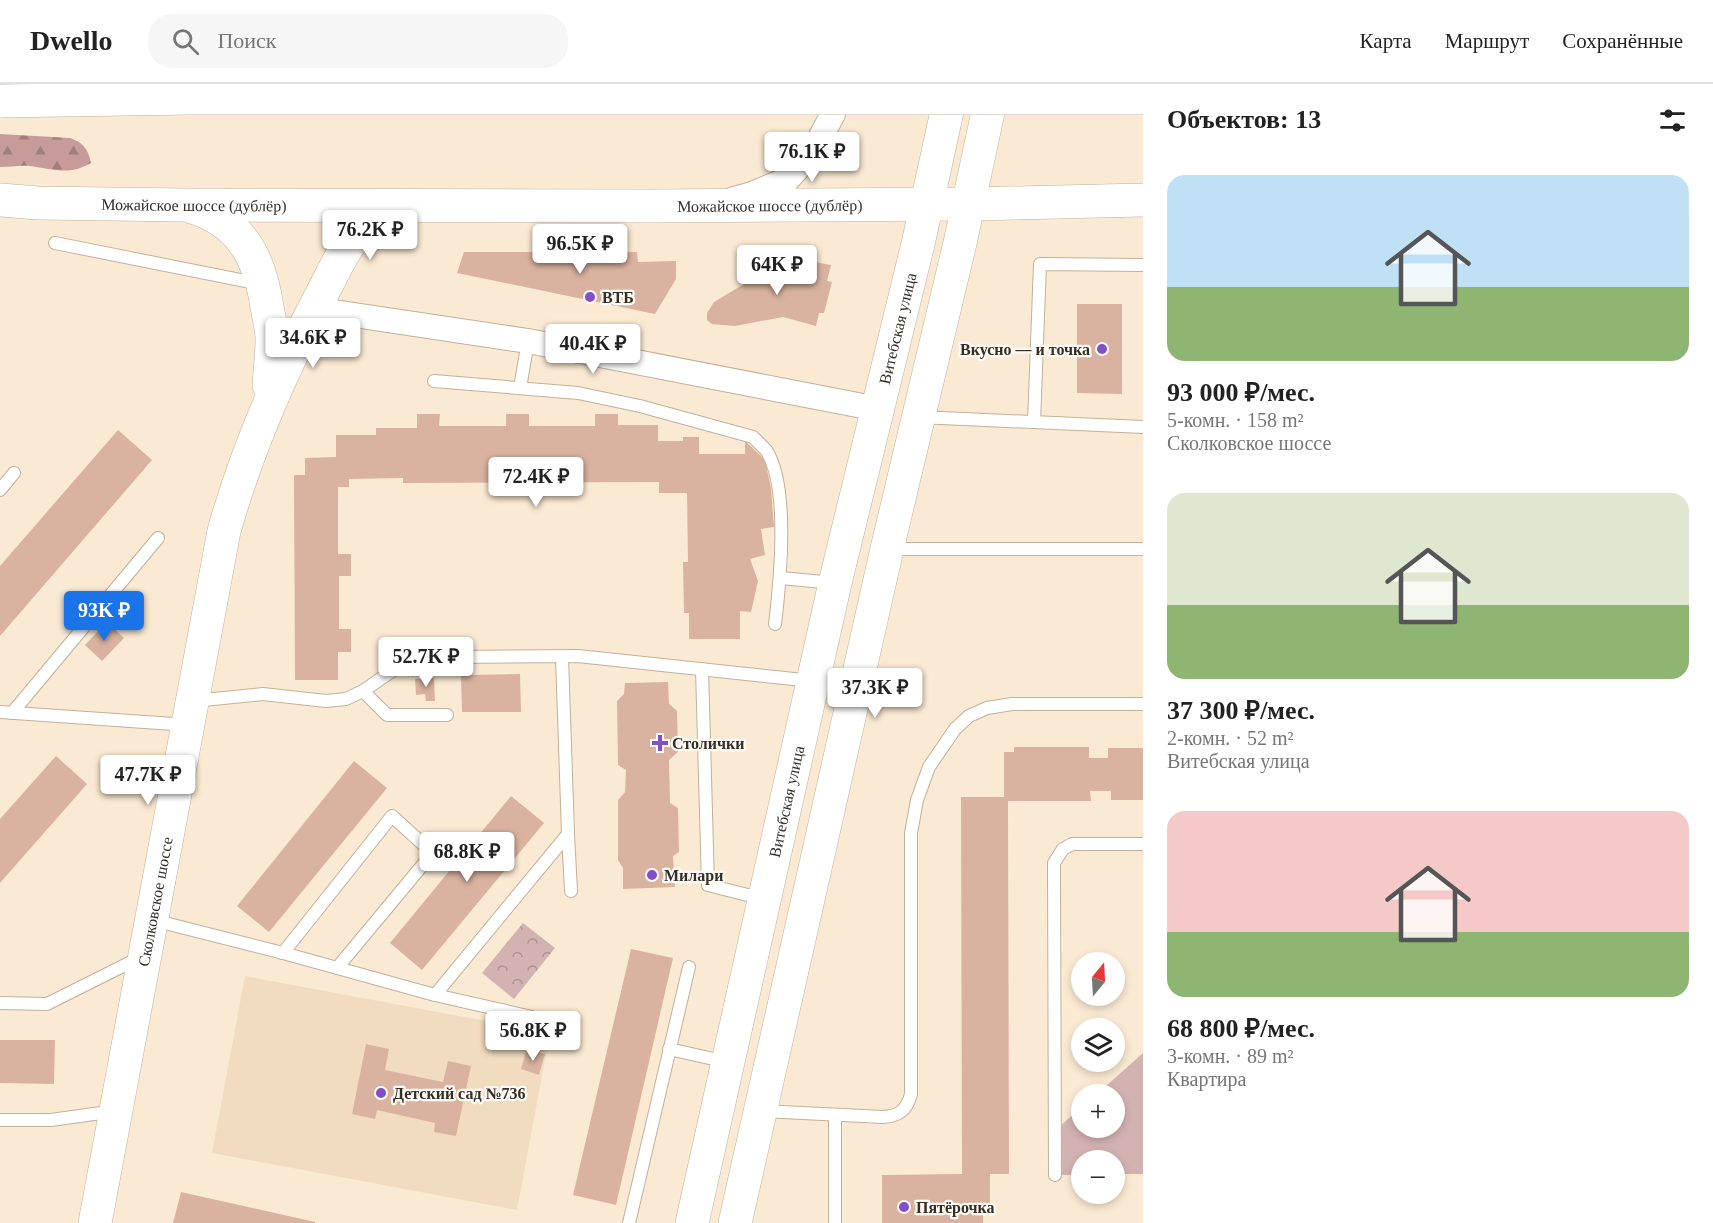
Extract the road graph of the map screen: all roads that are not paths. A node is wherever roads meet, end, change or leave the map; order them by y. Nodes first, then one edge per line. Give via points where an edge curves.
1 (837, 84) edge
2 (953, 84) edge
3 (994, 84) edge
4 (1143, 98) edge
5 (0, 101) edge
6 (0, 200) edge
7 (1143, 200) edge
8 (38, 203) junction
9 (927, 204) junction
10 (969, 204) junction
11 (185, 205) junction
12 (422, 205) junction
13 (709, 206) junction
14 (0, 210) edge
15 (55, 243) dead end
16 (1143, 265) edge
17 (264, 285) junction
18 (314, 309) junction
19 (528, 341) junction
20 (434, 381) dead end
21 (520, 388) junction
22 (267, 408) junction
23 (878, 409) junction
24 (918, 417) junction
25 (1034, 422) junction
26 (1143, 427) edge
27 (14, 473) dead end
28 (0, 490) edge
29 (158, 538) dead end
30 (887, 549) junction
31 (1143, 549) edge
32 (781, 578) junction
33 (836, 583) junction
34 (775, 624) dead end
35 (562, 657) junction
36 (702, 669) junction
37 (813, 681) junction
38 (363, 692) junction
39 (1143, 704) edge
40 (6, 712) edge
41 (191, 713) junction
42 (447, 715) dead end
43 (568, 834) junction
44 (1143, 844) edge
45 (571, 891) dead end
46 (764, 899) junction
47 (152, 920) junction
48 (283, 952) junction
49 (145, 955) junction
50 (689, 967) dead end
51 (338, 968) junction
52 (435, 995) junction
53 (0, 1003) edge
54 (532, 1017) dead end
55 (669, 1049) junction
56 (728, 1062) junction
57 (116, 1111) junction
58 (761, 1111) junction
59 (835, 1115) junction
60 (0, 1120) edge
61 (1055, 1175) dead end
62 (94, 1223) edge
63 (629, 1223) edge
64 (692, 1223) edge
65 (735, 1223) edge
66 (835, 1223) edge

1 - 13 street via 833,114 813,151 788,179
2 - 9 main road, Витебская улица
3 - 10 main road
4 - 5 main road, bridge
6 - 8 main road, Можайское шоссе (дублёр)
7 - 10 main road, Можайское шоссе (дублёр)
8 - 11 main road, Можайское шоссе (дублёр)
8 - 14 main road
9 - 10 main road, Можайское шоссе (дублёр)
9 - 13 main road, Можайское шоссе (дублёр)
9 - 23 main road, Витебская улица
10 - 24 main road
11 - 12 main road, Можайское шоссе (дублёр)
11 - 17 main road, Сколковское шоссе via 228,224 245,242
12 - 13 main road, Можайское шоссе (дублёр)
12 - 18 main road, Сколковское шоссе via 387,215 363,229 342,256
15 - 17 lane
16 - 25 lane via 1040,264
17 - 22 main road, Сколковское шоссе via 272,338
18 - 19 street
18 - 22 main road, Сколковское шоссе
19 - 21 lane
19 - 23 street
20 - 21 lane
21 - 32 lane via 578,393 640,406 753,437 766,450 774,469 782,530
22 - 41 main road, Сколковское шоссе via 224,531
23 - 33 main road, Витебская улица
24 - 25 lane
24 - 30 main road
25 - 26 lane
27 - 28 lane
29 - 40 lane
30 - 31 lane
30 - 58 main road
32 - 33 lane
32 - 34 lane
33 - 37 main road, Витебская улица
35 - 36 lane
35 - 38 lane via 451,657 402,664
35 - 43 lane
36 - 37 lane
36 - 46 lane via 708,885
37 - 46 main road, Витебская улица
38 - 41 lane via 326,701 263,694
38 - 42 lane via 387,715
39 - 59 lane via 1012,704 987,708 969,716 955,729 929,767 912,826 909,1104 894,1116
40 - 41 lane
41 - 47 main road, Сколковское шоссе
43 - 45 lane
43 - 52 lane
44 - 61 lane via 1072,844 1063,849 1054,863
46 - 56 main road, Витебская улица
47 - 48 lane
47 - 49 main road, Сколковское шоссе
48 - 51 lane
48 - 51 lane via 392,816 429,853
49 - 53 lane via 47,1004
49 - 57 main road, Сколковское шоссе
50 - 55 lane
51 - 52 lane
52 - 54 lane
55 - 56 lane
55 - 63 lane
56 - 64 main road, Витебская улица
57 - 60 lane via 51,1120
57 - 62 main road, Сколковское шоссе
58 - 59 lane
58 - 65 main road
59 - 66 lane

